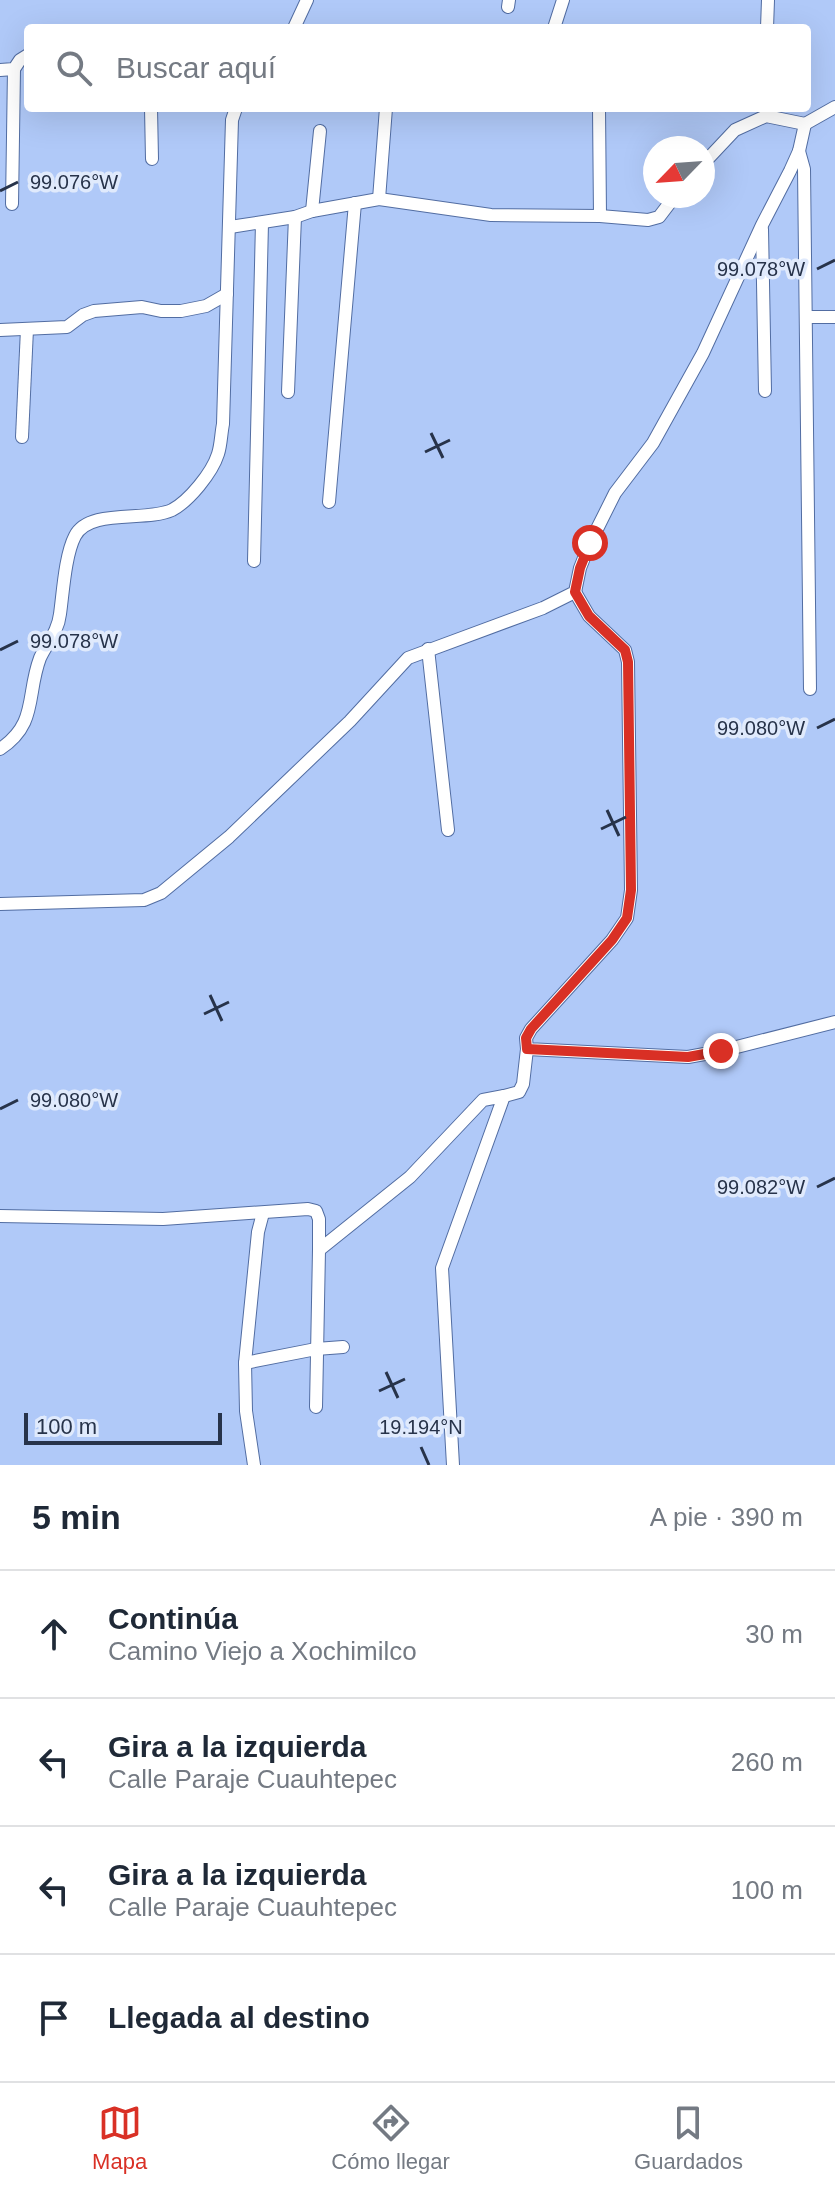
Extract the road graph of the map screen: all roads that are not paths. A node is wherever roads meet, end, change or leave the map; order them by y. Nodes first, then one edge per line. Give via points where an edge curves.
1 (307, 0) edge
2 (563, 0) edge
3 (768, 0) edge
4 (296, 24) edge
5 (555, 24) edge
6 (767, 24) edge
7 (24, 58) edge
8 (14, 69) junction
9 (0, 70) edge
10 (835, 107) edge
11 (151, 112) edge
12 (235, 112) edge
13 (386, 112) edge
14 (599, 112) edge
15 (766, 112) edge
16 (805, 124) junction
17 (320, 131) dead end
18 (715, 151) edge
19 (799, 151) junction
20 (152, 159) dead end
21 (379, 199) junction
22 (355, 203) junction
23 (12, 204) dead end
24 (664, 208) edge
25 (312, 211) junction
26 (600, 216) junction
27 (295, 217) junction
28 (262, 223) junction
29 (762, 225) junction
30 (230, 227) junction
31 (227, 294) junction
32 (808, 317) junction
33 (835, 317) edge
34 (27, 329) junction
35 (0, 330) edge
36 (765, 391) dead end
37 (288, 392) dead end
38 (22, 437) dead end
39 (329, 502) dead end
40 (254, 561) dead end
41 (575, 592) junction
42 (428, 649) junction
43 (810, 689) dead end
44 (0, 749) edge
45 (448, 830) dead end
46 (0, 904) edge
47 (835, 1022) edge
48 (527, 1049) junction
49 (504, 1096) junction
50 (263, 1213) junction
51 (0, 1216) edge
52 (319, 1250) junction
53 (343, 1347) dead end
54 (316, 1349) junction
55 (245, 1363) junction
56 (316, 1407) dead end
57 (254, 1465) edge
58 (453, 1465) edge

1 - 4 street
2 - 5 street
3 - 6 street
7 - 8 street
8 - 9 street
8 - 23 street
10 - 16 street
11 - 20 street
12 - 30 street
13 - 21 street
14 - 26 street
15 - 16 street
15 - 18 street via 735,130
16 - 19 street
17 - 25 street
19 - 29 street
19 - 32 street via 804,169
21 - 22 street
21 - 26 street via 491,215
22 - 25 street
22 - 39 street
24 - 26 street via 654,220
25 - 27 street
27 - 28 street
27 - 37 street
28 - 30 street
28 - 40 street
29 - 36 street
29 - 41 street via 703,353 653,443 615,493 590,543
30 - 31 street
31 - 34 street via 181,311 94,311 67,327
31 - 44 street via 217,457 183,503 170,511 103,519 75,535 60,617 41,657 25,723
32 - 33 street
32 - 43 street
34 - 35 street
34 - 38 street
41 - 42 street
41 - 48 street via 589,616 625,650 628,662 631,890 627,918 531,1029
42 - 45 street
42 - 46 street via 408,658 290,780 161,893 144,900
47 - 48 street via 688,1057
48 - 49 street via 523,1084 519,1092
49 - 52 street via 483,1100 410,1177
49 - 58 street via 442,1268
50 - 51 street via 163,1219
50 - 52 street via 316,1211
50 - 55 street
52 - 54 street
53 - 54 street
54 - 55 street
54 - 56 street
55 - 57 street

